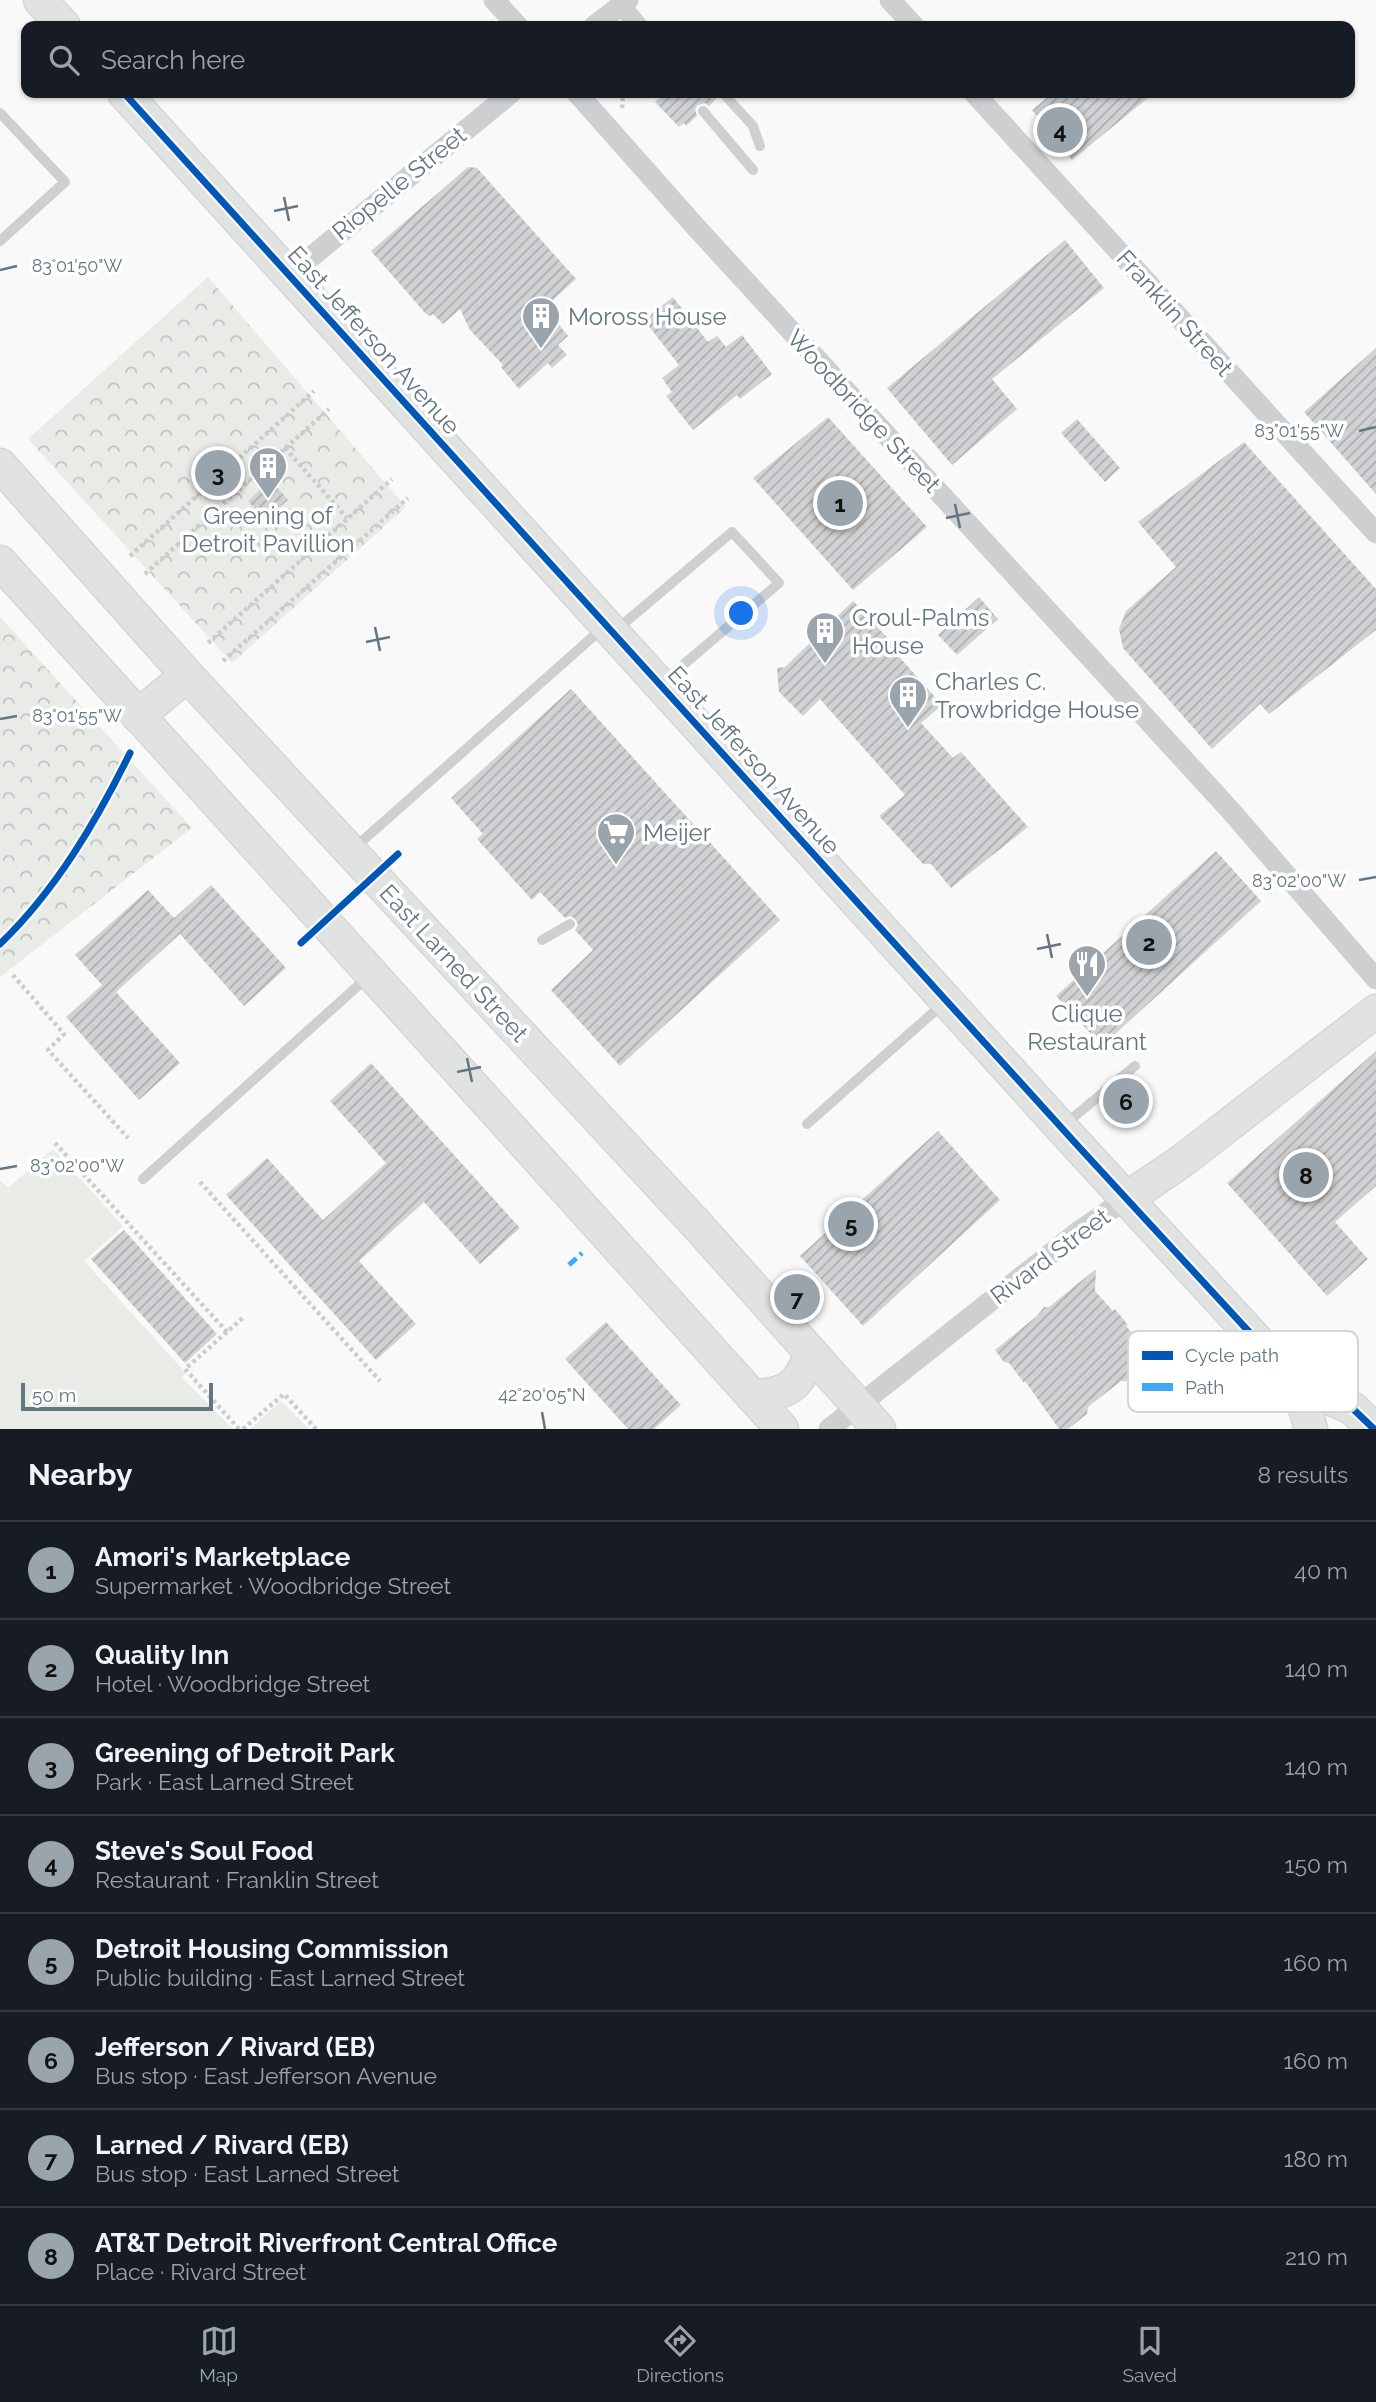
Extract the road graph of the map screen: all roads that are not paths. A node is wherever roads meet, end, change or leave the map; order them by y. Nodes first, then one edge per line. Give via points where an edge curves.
1 (40, 0) edge
2 (494, 0) edge
3 (890, 0) edge
4 (624, 3) edge
5 (59, 21) edge
6 (513, 21) edge
7 (601, 21) edge
8 (630, 21) edge
9 (640, 21) edge
10 (909, 21) edge
11 (129, 98) edge
12 (505, 98) edge
13 (581, 98) edge
14 (728, 98) edge
15 (979, 98) edge
16 (703, 111) dead end
17 (0, 113) edge
18 (760, 146) dead end
19 (753, 170) dead end
20 (0, 241) edge
21 (289, 275) junction
22 (0, 466) edge
23 (1376, 533) edge
24 (0, 562) edge
25 (609, 629) junction
26 (187, 675) junction
27 (660, 684) junction
28 (138, 716) junction
29 (350, 852) junction
30 (570, 924) dead end
31 (542, 940) dead end
32 (370, 975) junction
33 (1376, 979) edge
34 (947, 1001) junction
35 (1376, 1011) edge
36 (1135, 1066) dead end
37 (807, 1124) dead end
38 (1061, 1128) junction
39 (143, 1179) dead end
40 (1126, 1199) junction
41 (1249, 1331) edge
42 (811, 1353) junction
43 (752, 1396) junction
44 (858, 1405) junction
45 (1306, 1412) edge
46 (1356, 1412) edge
47 (782, 1429) edge
48 (829, 1429) edge
49 (879, 1429) edge
50 (1311, 1429) edge
51 (1374, 1429) edge

1 - 5 street
2 - 6 street
3 - 10 street
4 - 7 street
4 - 8 lane
4 - 9 lane
11 - 21 street, East Jefferson Avenue
12 - 21 street, Riopelle Street
13 - 33 street, Woodbridge Street via 1231,811
14 - 18 lane via 753,126
15 - 23 street, Franklin Street
16 - 19 lane
17 - 20 lane via 65,182
21 - 25 street, East Jefferson Avenue
22 - 26 street, East Larned Street
24 - 28 street
25 - 27 street, East Jefferson Avenue
25 - 27 lane via 732,532 779,583
25 - 29 lane
26 - 28 street
26 - 29 street, East Larned Street
27 - 34 street, East Jefferson Avenue
28 - 32 street
29 - 42 street, East Larned Street
30 - 31 lane
32 - 39 lane
32 - 43 street
34 - 37 lane
34 - 38 street, East Jefferson Avenue
35 - 40 street, Rivard Street
36 - 38 lane
38 - 40 street, East Jefferson Avenue
40 - 41 street, East Jefferson Avenue
40 - 44 street, Rivard Street
42 - 43 street via 804,1372 790,1388 772,1396
42 - 44 street, East Larned Street
43 - 47 street
44 - 48 street, Rivard Street
44 - 49 street, East Larned Street
45 - 50 street, East Jefferson Avenue
46 - 51 street, East Jefferson Avenue

